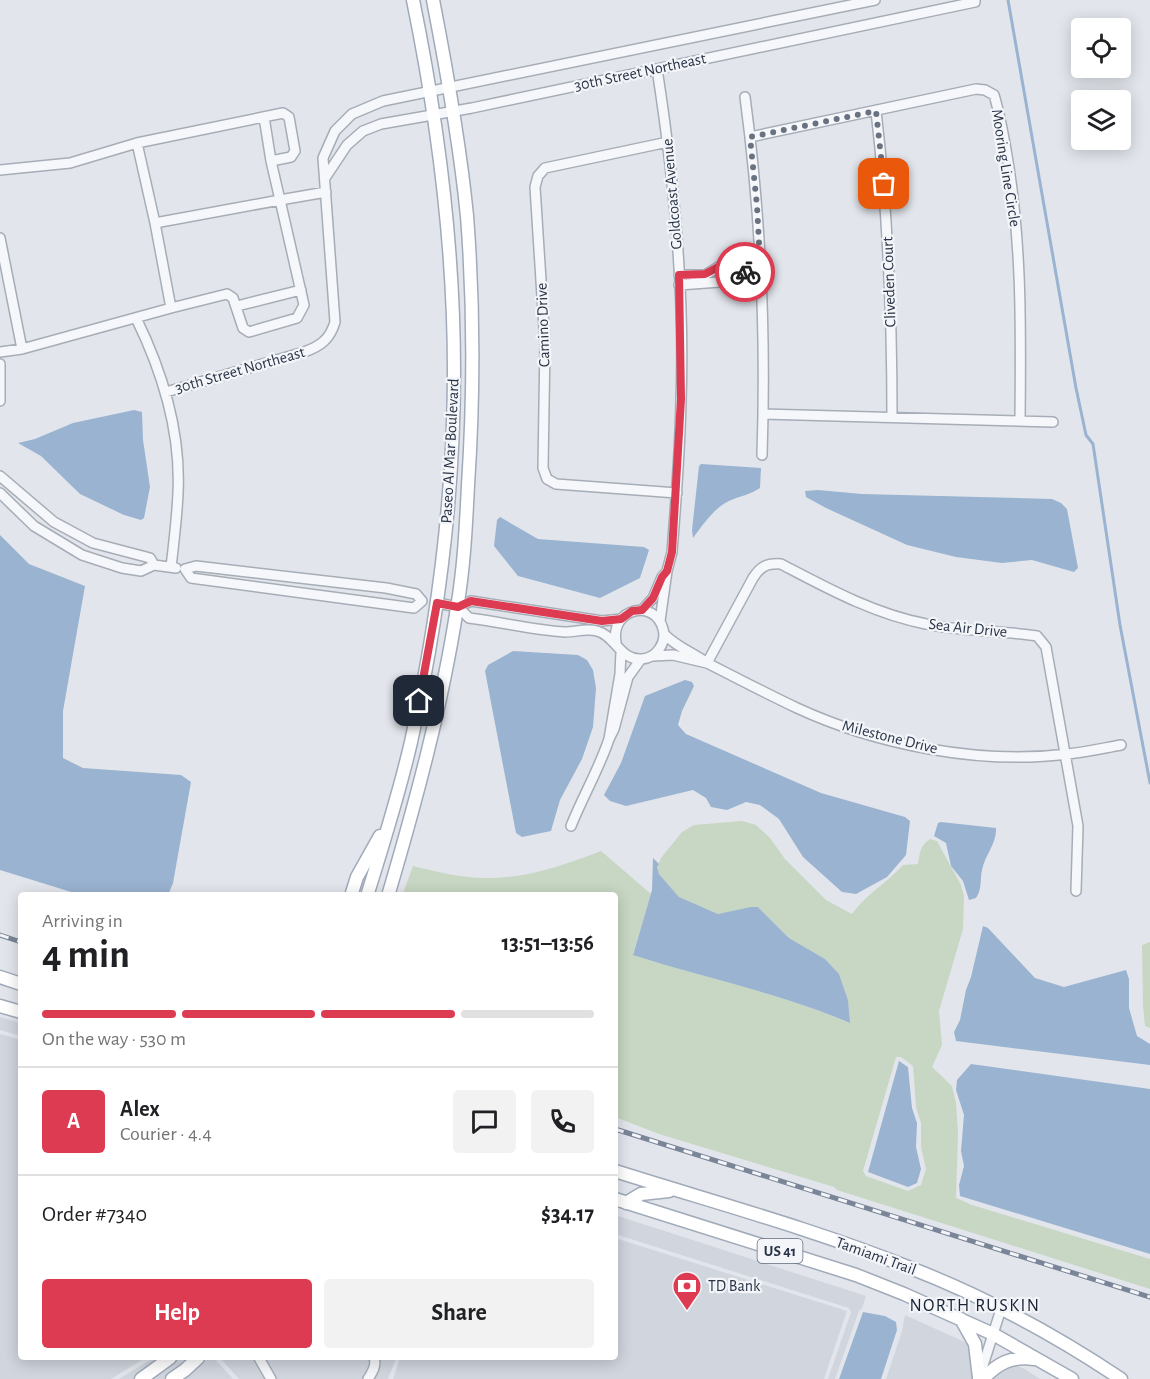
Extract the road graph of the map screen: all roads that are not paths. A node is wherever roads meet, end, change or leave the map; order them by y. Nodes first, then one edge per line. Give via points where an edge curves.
1 (413, 0) edge
2 (433, 0) edge
3 (875, 0) edge
4 (975, 0) edge
5 (657, 69) junction
6 (450, 88) junction
7 (431, 92) junction
8 (744, 97) dead end
9 (453, 111) junction
10 (876, 111) junction
11 (434, 114) junction
12 (264, 117) junction
13 (750, 137) junction
14 (668, 142) junction
15 (137, 143) junction
16 (272, 161) junction
17 (0, 170) edge
18 (325, 178) junction
19 (326, 192) junction
20 (280, 200) junction
21 (155, 223) junction
22 (0, 238) edge
23 (761, 279) junction
24 (679, 280) junction
25 (301, 290) junction
26 (237, 306) junction
27 (171, 308) junction
28 (136, 318) junction
29 (22, 349) junction
30 (0, 352) edge
31 (0, 364) edge
32 (166, 392) junction
33 (0, 401) edge
34 (763, 414) junction
35 (892, 417) junction
36 (1020, 420) junction
37 (1053, 422) dead end
38 (762, 455) dead end
39 (0, 476) edge
40 (0, 493) edge
41 (677, 493) junction
42 (154, 565) junction
43 (171, 567) junction
44 (185, 569) junction
45 (667, 571) junction
46 (437, 603) junction
47 (458, 607) junction
48 (642, 610) junction
49 (621, 619) junction
50 (660, 621) junction
51 (664, 634) junction
52 (619, 646) junction
53 (653, 656) junction
54 (641, 659) junction
55 (707, 663) junction
56 (609, 739) junction
57 (1121, 745) dead end
58 (1066, 754) junction
59 (392, 814) junction
60 (571, 826) dead end
61 (1076, 891) dead end
62 (352, 892) edge
63 (368, 892) edge
64 (389, 892) edge
65 (0, 977) edge
66 (18, 983) edge
67 (0, 1006) edge
68 (18, 1011) edge
69 (618, 1173) edge
70 (676, 1191) junction
71 (621, 1201) edge
72 (1001, 1309) junction
73 (960, 1318) junction
74 (993, 1334) junction
75 (167, 1360) edge
76 (196, 1360) edge
77 (260, 1360) edge
78 (374, 1360) edge
79 (1041, 1360) junction
80 (141, 1379) edge
81 (172, 1379) edge
82 (271, 1379) edge
83 (368, 1379) edge
84 (980, 1379) edge
85 (1072, 1379) edge
86 (1120, 1379) edge

1 - 7 main road, Paseo Al Mar Boulevard
2 - 6 main road, Paseo Al Mar Boulevard
3 - 6 street, 30th Street Northeast
4 - 5 street, 30th Street Northeast
5 - 9 street, 30th Street Northeast
5 - 14 street, Goldcoast Avenue
6 - 7 street, 30th Street Northeast
6 - 9 main road, Paseo Al Mar Boulevard
7 - 11 main road, Paseo Al Mar Boulevard
7 - 18 street, 30th Street Northeast via 373,104 352,114 335,131 323,158
8 - 13 street
9 - 11 street, 30th Street Northeast
9 - 47 main road, Paseo Al Mar Boulevard via 466,215 472,316 472,416
10 - 13 street, Mooring Line Circle
10 - 35 street, Cliveden Court via 889,255
10 - 36 street, Mooring Line Circle via 976,89 994,95 1011,176 1017,237
11 - 18 street, 30th Street Northeast via 363,131 347,145
11 - 46 main road, Paseo Al Mar Boulevard via 453,298 454,370 447,520
12 - 15 street
12 - 16 street
12 - 16 street via 289,117 294,155
13 - 23 street
14 - 24 street, Goldcoast Avenue
14 - 41 street, Camino Drive via 545,168 538,177 545,343 543,468 547,479 556,484
15 - 17 street via 70,163
15 - 21 street
16 - 20 street
18 - 19 street, 30th Street Northeast
19 - 20 street
19 - 32 street, 30th Street Northeast via 335,321 326,341 304,352
20 - 21 street
20 - 25 street
21 - 27 street
22 - 29 street
23 - 24 street
23 - 24 street via 722,265
23 - 34 street
24 - 41 street, Goldcoast Avenue via 681,399
25 - 26 street
25 - 26 street via 304,305 297,318 249,332 243,328
26 - 27 street via 227,294
27 - 28 street
28 - 29 street
28 - 32 street
29 - 30 street
31 - 33 street
32 - 43 street via 178,490
34 - 35 street
34 - 38 street
35 - 36 street
36 - 37 street
39 - 42 street via 54,522 93,543 150,558
40 - 42 street via 34,526 82,555 141,571
41 - 45 street, Goldcoast Avenue
42 - 43 street
43 - 44 street
44 - 44 street via 191,578 283,591 414,608 422,601 416,594 386,588 196,566
45 - 48 street, Goldcoast Avenue
45 - 50 street, Goldcoast Avenue
46 - 47 street
46 - 59 main road, Paseo Al Mar Boulevard via 411,742
47 - 49 street via 471,601 602,621
47 - 52 street via 469,618 567,632 600,632
47 - 64 main road, Paseo Al Mar Boulevard via 429,747
48 - 49 street via 632,611
48 - 50 street
49 - 52 street via 615,630
50 - 51 street
51 - 53 street
51 - 55 street, Milestone Drive via 676,646
52 - 54 street via 628,657
52 - 56 street via 620,674
53 - 54 street
53 - 55 street, Milestone Drive via 673,655
54 - 56 street via 628,676
55 - 58 street, Milestone Drive via 798,709 894,742 950,752
55 - 58 street, Sea Air Drive via 759,568 781,564 888,614 967,631 1037,636 1046,647
56 - 60 street
57 - 58 street, Milestone Drive
58 - 61 street, Sea Air Drive via 1078,826
59 - 62 main road
59 - 63 main road, Paseo Al Mar Boulevard
65 - 66 main road
67 - 68 main road
69 - 70 main road, Tamiami Trail / US 41
70 - 71 main road via 641,1194
70 - 72 main road, Tamiami Trail / US 41 via 886,1258
71 - 73 main road, Tamiami Trail / US 41 via 856,1275
72 - 74 street
72 - 86 main road, Tamiami Trail / US 41 via 1060,1340
73 - 74 main road, Tamiami Trail / US 41
73 - 84 main road via 975,1344
74 - 79 main road, Tamiami Trail / US 41
74 - 84 street
75 - 80 main road
76 - 81 main road
77 - 82 street
78 - 83 street via 374,1370
79 - 84 main road via 1005,1360
79 - 85 main road, Tamiami Trail / US 41

